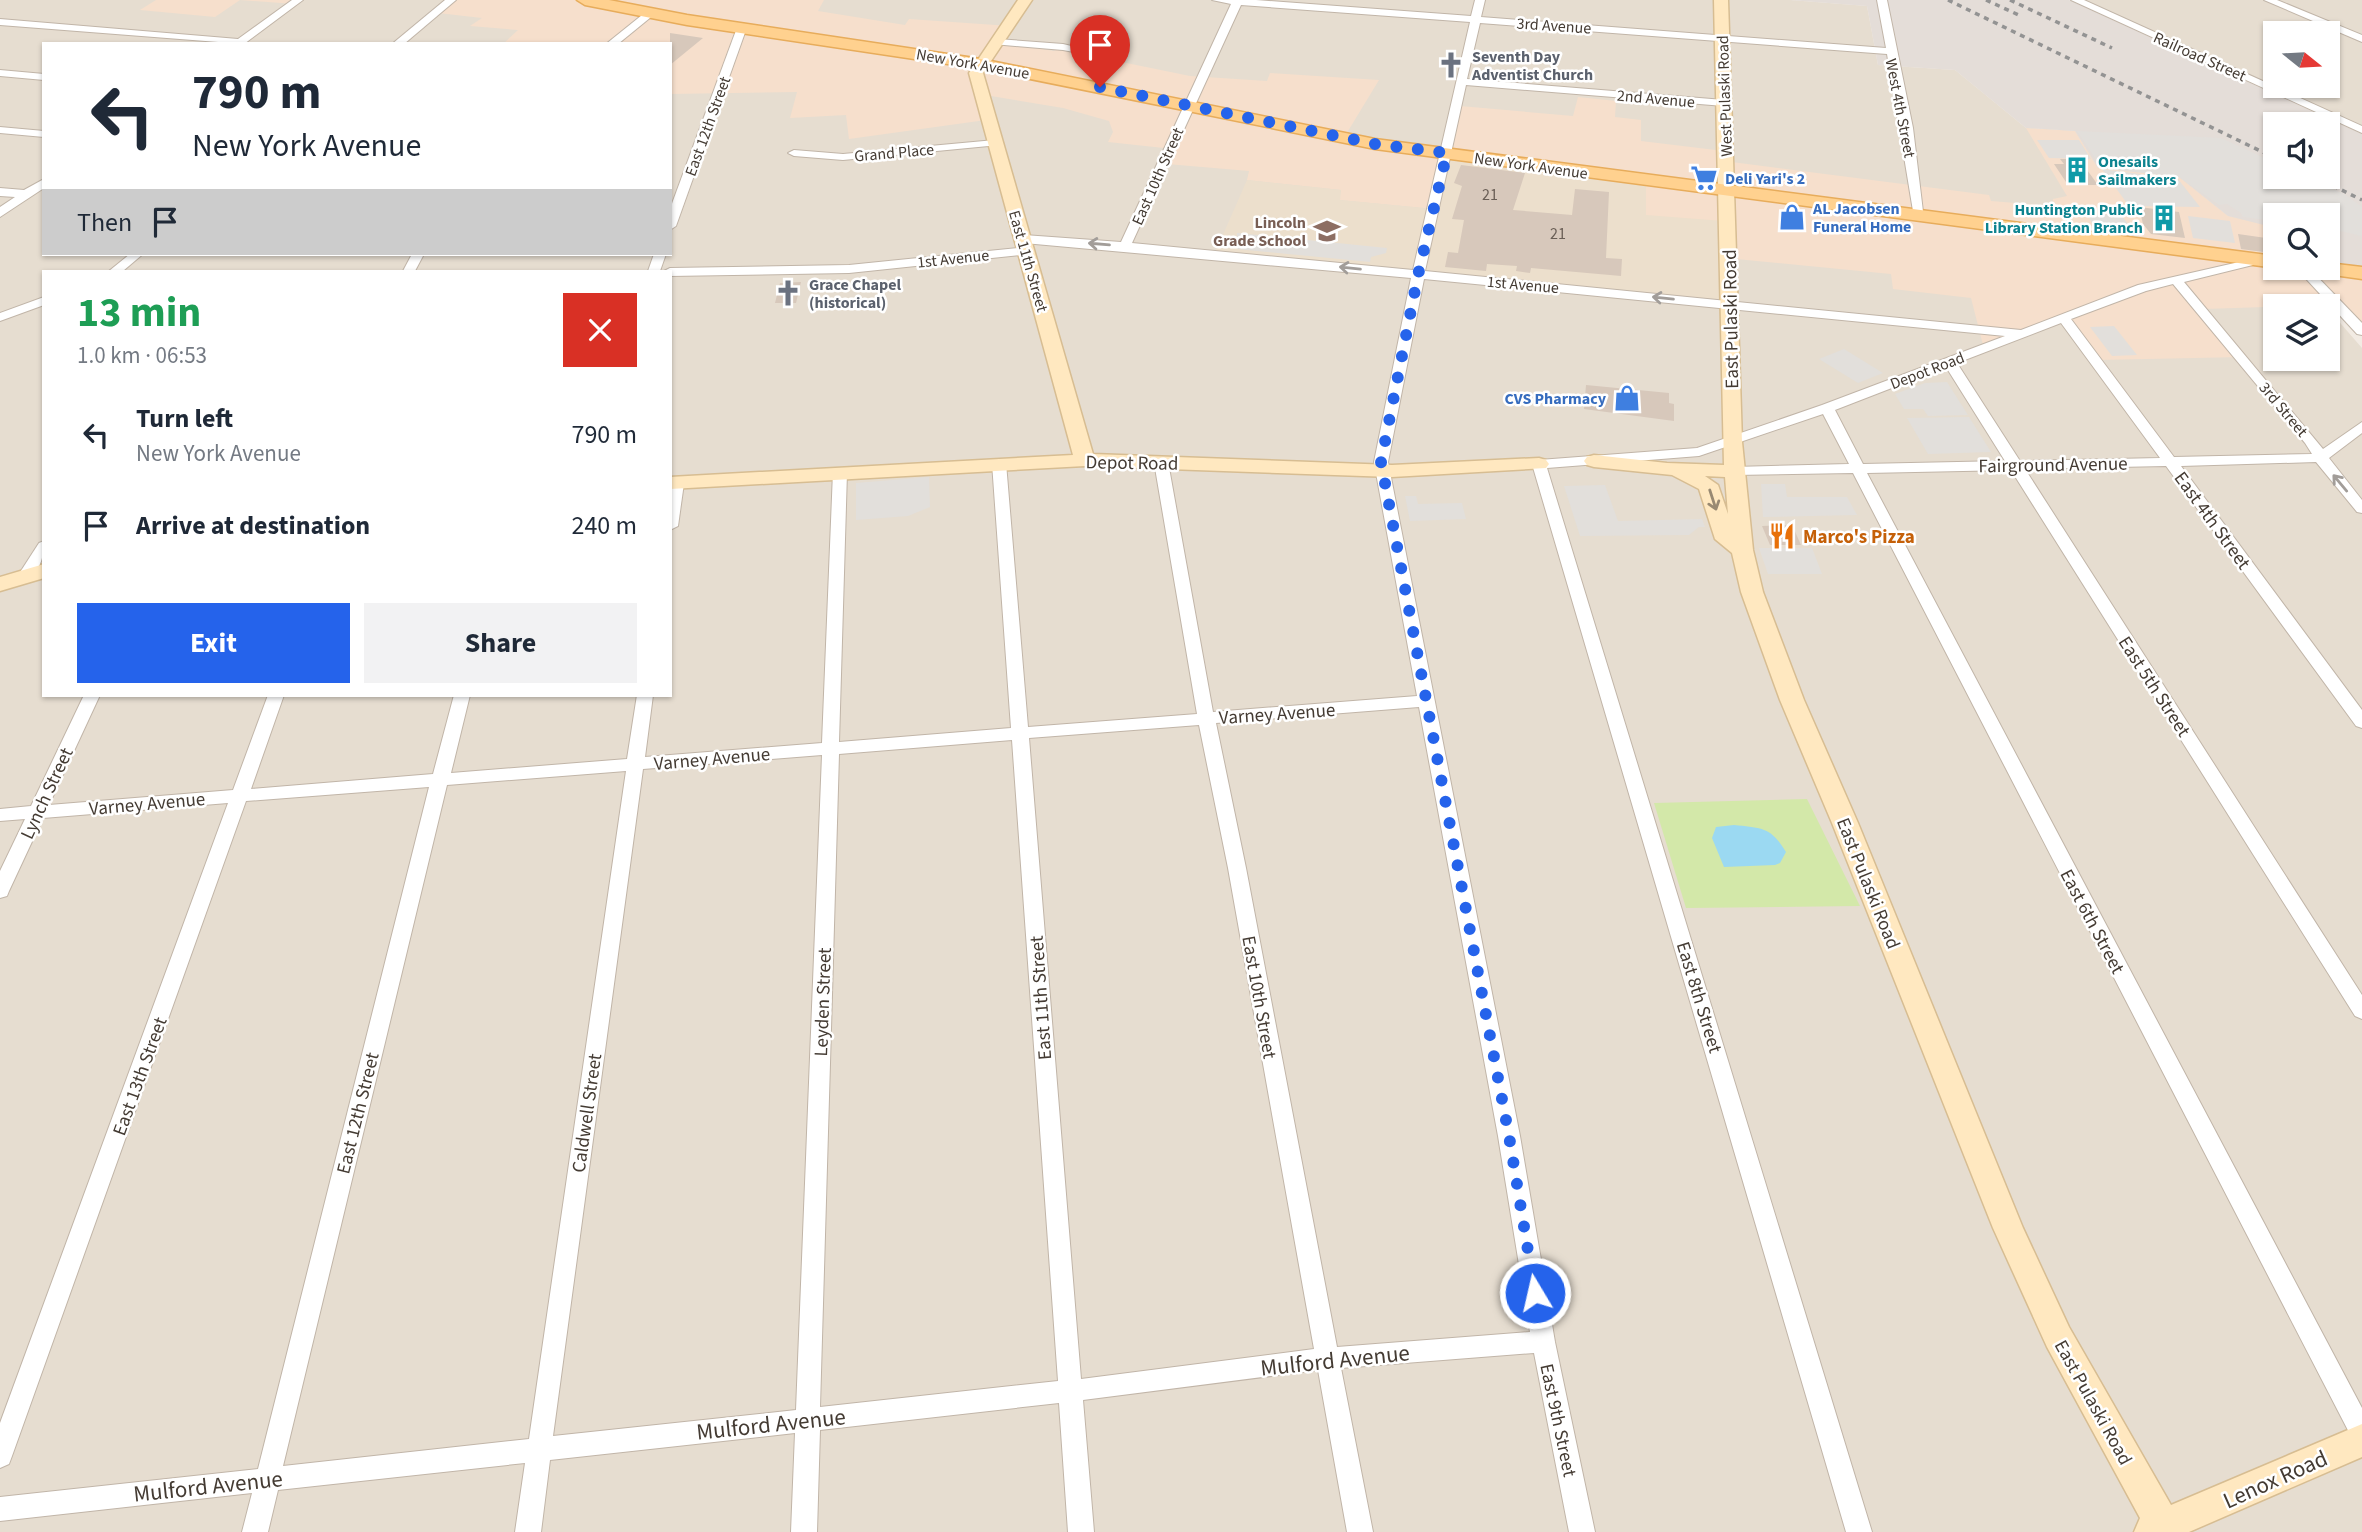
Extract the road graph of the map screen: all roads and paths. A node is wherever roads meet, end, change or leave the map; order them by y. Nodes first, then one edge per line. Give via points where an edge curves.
1 (298, 0) edge
2 (451, 0) edge
3 (585, 0) edge
4 (1025, 0) edge
5 (1217, 0) edge
6 (1480, 0) edge
7 (1721, 0) edge
8 (1882, 0) edge
9 (2076, 0) edge
10 (2269, 0) edge
11 (1237, 1) edge
12 (651, 13) junction
13 (1476, 19) junction
14 (0, 22) edge
15 (742, 27) junction
16 (1722, 38) junction
17 (2362, 39) edge
18 (227, 42) edge
19 (239, 42) edge
20 (399, 42) edge
21 (614, 42) edge
22 (997, 42) junction
23 (1891, 51) junction
24 (1100, 54) dead end
25 (981, 64) junction
26 (0, 73) edge
27 (42, 77) edge
28 (1463, 82) junction
29 (1724, 103) junction
30 (1189, 105) junction
31 (0, 130) edge
32 (2362, 130) edge
33 (42, 134) edge
34 (995, 143) junction
35 (794, 153) dead end
36 (1447, 153) junction
37 (42, 183) edge
38 (0, 192) edge
39 (1727, 192) junction
40 (26, 194) junction
41 (0, 213) edge
42 (1920, 217) junction
43 (672, 220) edge
44 (1025, 245) junction
45 (1125, 246) junction
46 (134, 256) edge
47 (2263, 261) edge
48 (2263, 262) edge
49 (116, 270) edge
50 (2340, 270) edge
51 (672, 272) edge
52 (2362, 273) edge
53 (1418, 275) junction
54 (2175, 279) junction
55 (2313, 280) edge
56 (42, 302) edge
57 (1731, 305) junction
58 (0, 317) edge
59 (2063, 317) junction
60 (2362, 331) edge
61 (2022, 334) junction
62 (1949, 361) junction
63 (1827, 408) junction
64 (2362, 426) edge
65 (1732, 442) junction
66 (2322, 456) junction
67 (1085, 460) junction
68 (1594, 460) junction
69 (2170, 461) junction
70 (1161, 462) junction
71 (999, 463) junction
72 (1539, 464) junction
73 (2014, 464) junction
74 (1856, 467) junction
75 (1667, 469) junction
76 (1382, 470) junction
77 (1734, 471) junction
78 (840, 472) junction
79 (673, 483) edge
80 (2362, 509) edge
81 (1742, 550) junction
82 (42, 552) edge
83 (34, 574) edge
84 (0, 584) edge
85 (91, 697) edge
86 (275, 697) edge
87 (462, 697) edge
88 (645, 697) edge
89 (1425, 701) junction
90 (1206, 718) junction
91 (2362, 722) edge
92 (1020, 733) junction
93 (830, 748) junction
94 (635, 765) junction
95 (441, 780) junction
96 (240, 795) junction
97 (37, 812) junction
98 (0, 815) edge
99 (0, 891) edge
100 (2362, 1011) edge
101 (1543, 1342) junction
102 (1327, 1358) junction
103 (1070, 1391) junction
104 (808, 1420) junction
105 (2362, 1432) edge
106 (2362, 1440) edge
107 (540, 1449) junction
108 (0, 1456) edge
109 (268, 1479) junction
110 (0, 1509) edge
111 (2160, 1530) edge
112 (254, 1532) edge
113 (528, 1532) edge
114 (804, 1532) edge
115 (1080, 1532) edge
116 (1360, 1532) edge
117 (1582, 1532) edge
118 (1859, 1532) edge

1 - 19 street
2 - 20 street
3 - 12 main road, New York Avenue
4 - 22 main road
5 - 11 street, 3rd Avenue
6 - 13 street, East 9th Street
7 - 16 main road, West Pulaski Road
8 - 23 street, West 4th Street
9 - 32 street, Railroad Street
10 - 17 street
11 - 13 street, 3rd Avenue
11 - 30 street, East 10th Street
12 - 15 main road, New York Avenue
12 - 21 street
13 - 16 street, 3rd Avenue
13 - 28 street, East 9th Street
14 - 18 street
15 - 25 main road, New York Avenue
15 - 43 street, East 12th Street
16 - 23 street, 3rd Avenue
16 - 29 main road, West Pulaski Road
22 - 24 street
22 - 25 main road
23 - 42 street, West 4th Street
25 - 30 main road, New York Avenue
25 - 34 main road, East 11th Street via 976,73
26 - 27 street
28 - 29 street, 2nd Avenue
28 - 36 street, East 9th Street
29 - 39 main road, West Pulaski Road
30 - 36 main road, New York Avenue via 1375,144
30 - 45 street, East 10th Street
31 - 33 street
34 - 35 street, Grand Place via 843,157
34 - 44 main road, East 11th Street
36 - 39 main road, New York Avenue
36 - 53 street, East 9th Street
37 - 40 street
38 - 40 street
39 - 42 main road, New York Avenue
39 - 57 main road, East Pulaski Road
40 - 41 street
42 - 47 main road, New York Avenue
45 -> 44 street, 1st Avenue
44 - 51 street, 1st Avenue via 849,269
44 - 67 main road, East 11th Street
53 -> 45 street, 1st Avenue
46 - 49 street
48 - 54 street, Depot Road
50 - 52 main road
57 -> 53 street, 1st Avenue
53 - 76 street, East 9th Street via 1381,455
54 - 59 street, Depot Road
54 - 66 street, 3rd Street
55 - 60 street
56 - 58 street
57 - 61 street, 1st Avenue
57 - 65 main road, East Pulaski Road
59 - 61 street, Depot Road
59 - 69 street, East 4th Street
61 - 62 street, Depot Road
62 - 63 street, Depot Road
62 - 73 street, East 5th Street
63 - 65 street, Depot Road
63 - 74 street, East 6th Street
64 - 66 street
65 - 68 street, Depot Road via 1699,452
65 - 77 main road, East Pulaski Road
66 - 69 street, Fairground Avenue
80 -> 66 street, 3rd Street
67 - 70 main road, Depot Road
67 - 71 main road, Depot Road
68 - 72 street, Depot Road
68 - 75 main road, Depot Road
69 - 73 street, Fairground Avenue
69 - 91 street, East 4th Street
70 - 76 main road, Depot Road
70 - 90 street, East 10th Street
71 - 78 main road, Depot Road
71 - 92 street, East 11th Street
72 - 76 main road, Depot Road
72 - 118 street, East 8th Street
73 - 74 street, Fairground Avenue
73 - 100 street, East 5th Street
74 - 77 street, Fairground Avenue
74 - 105 street, East 6th Street
75 - 77 main road, Depot Road
75 -> 81 main road via 1708,485 1726,540
76 - 89 street, East 9th Street
77 - 81 main road, East Pulaski Road
78 - 79 main road, Depot Road
78 - 93 street, Leyden Street
81 - 111 main road, East Pulaski Road via 1774,656 2008,1228 2058,1337
82 - 83 street
83 - 84 main road
85 - 97 street, Lynch Street
86 - 96 street, East 13th Street
87 - 95 street, East 12th Street
88 - 94 street, Caldwell Street
89 - 90 street, Varney Avenue
89 - 101 street, East 9th Street via 1509,1136
90 - 92 street, Varney Avenue
90 - 102 street, East 10th Street
92 - 93 street, Varney Avenue
92 - 103 street, East 11th Street
93 - 94 street, Varney Avenue
93 - 104 street, Leyden Street
94 - 95 street, Varney Avenue
94 - 107 street, Caldwell Street
95 - 96 street, Varney Avenue
95 - 109 street, East 12th Street
96 - 97 street, Varney Avenue
96 - 108 street, East 13th Street
97 - 98 street, Varney Avenue
97 - 99 street, Lynch Street
101 - 102 street, Mulford Avenue
101 - 117 street, East 9th Street
102 - 103 street, Mulford Avenue
102 - 116 street, East 10th Street
103 - 104 street, Mulford Avenue
103 - 115 street, East 11th Street
104 - 107 street, Mulford Avenue
104 - 114 street, Leyden Street
106 - 111 main road, Lenox Road
107 - 109 street, Mulford Avenue
107 - 113 street, Caldwell Street
109 - 110 street, Mulford Avenue
109 - 112 street, East 12th Street

